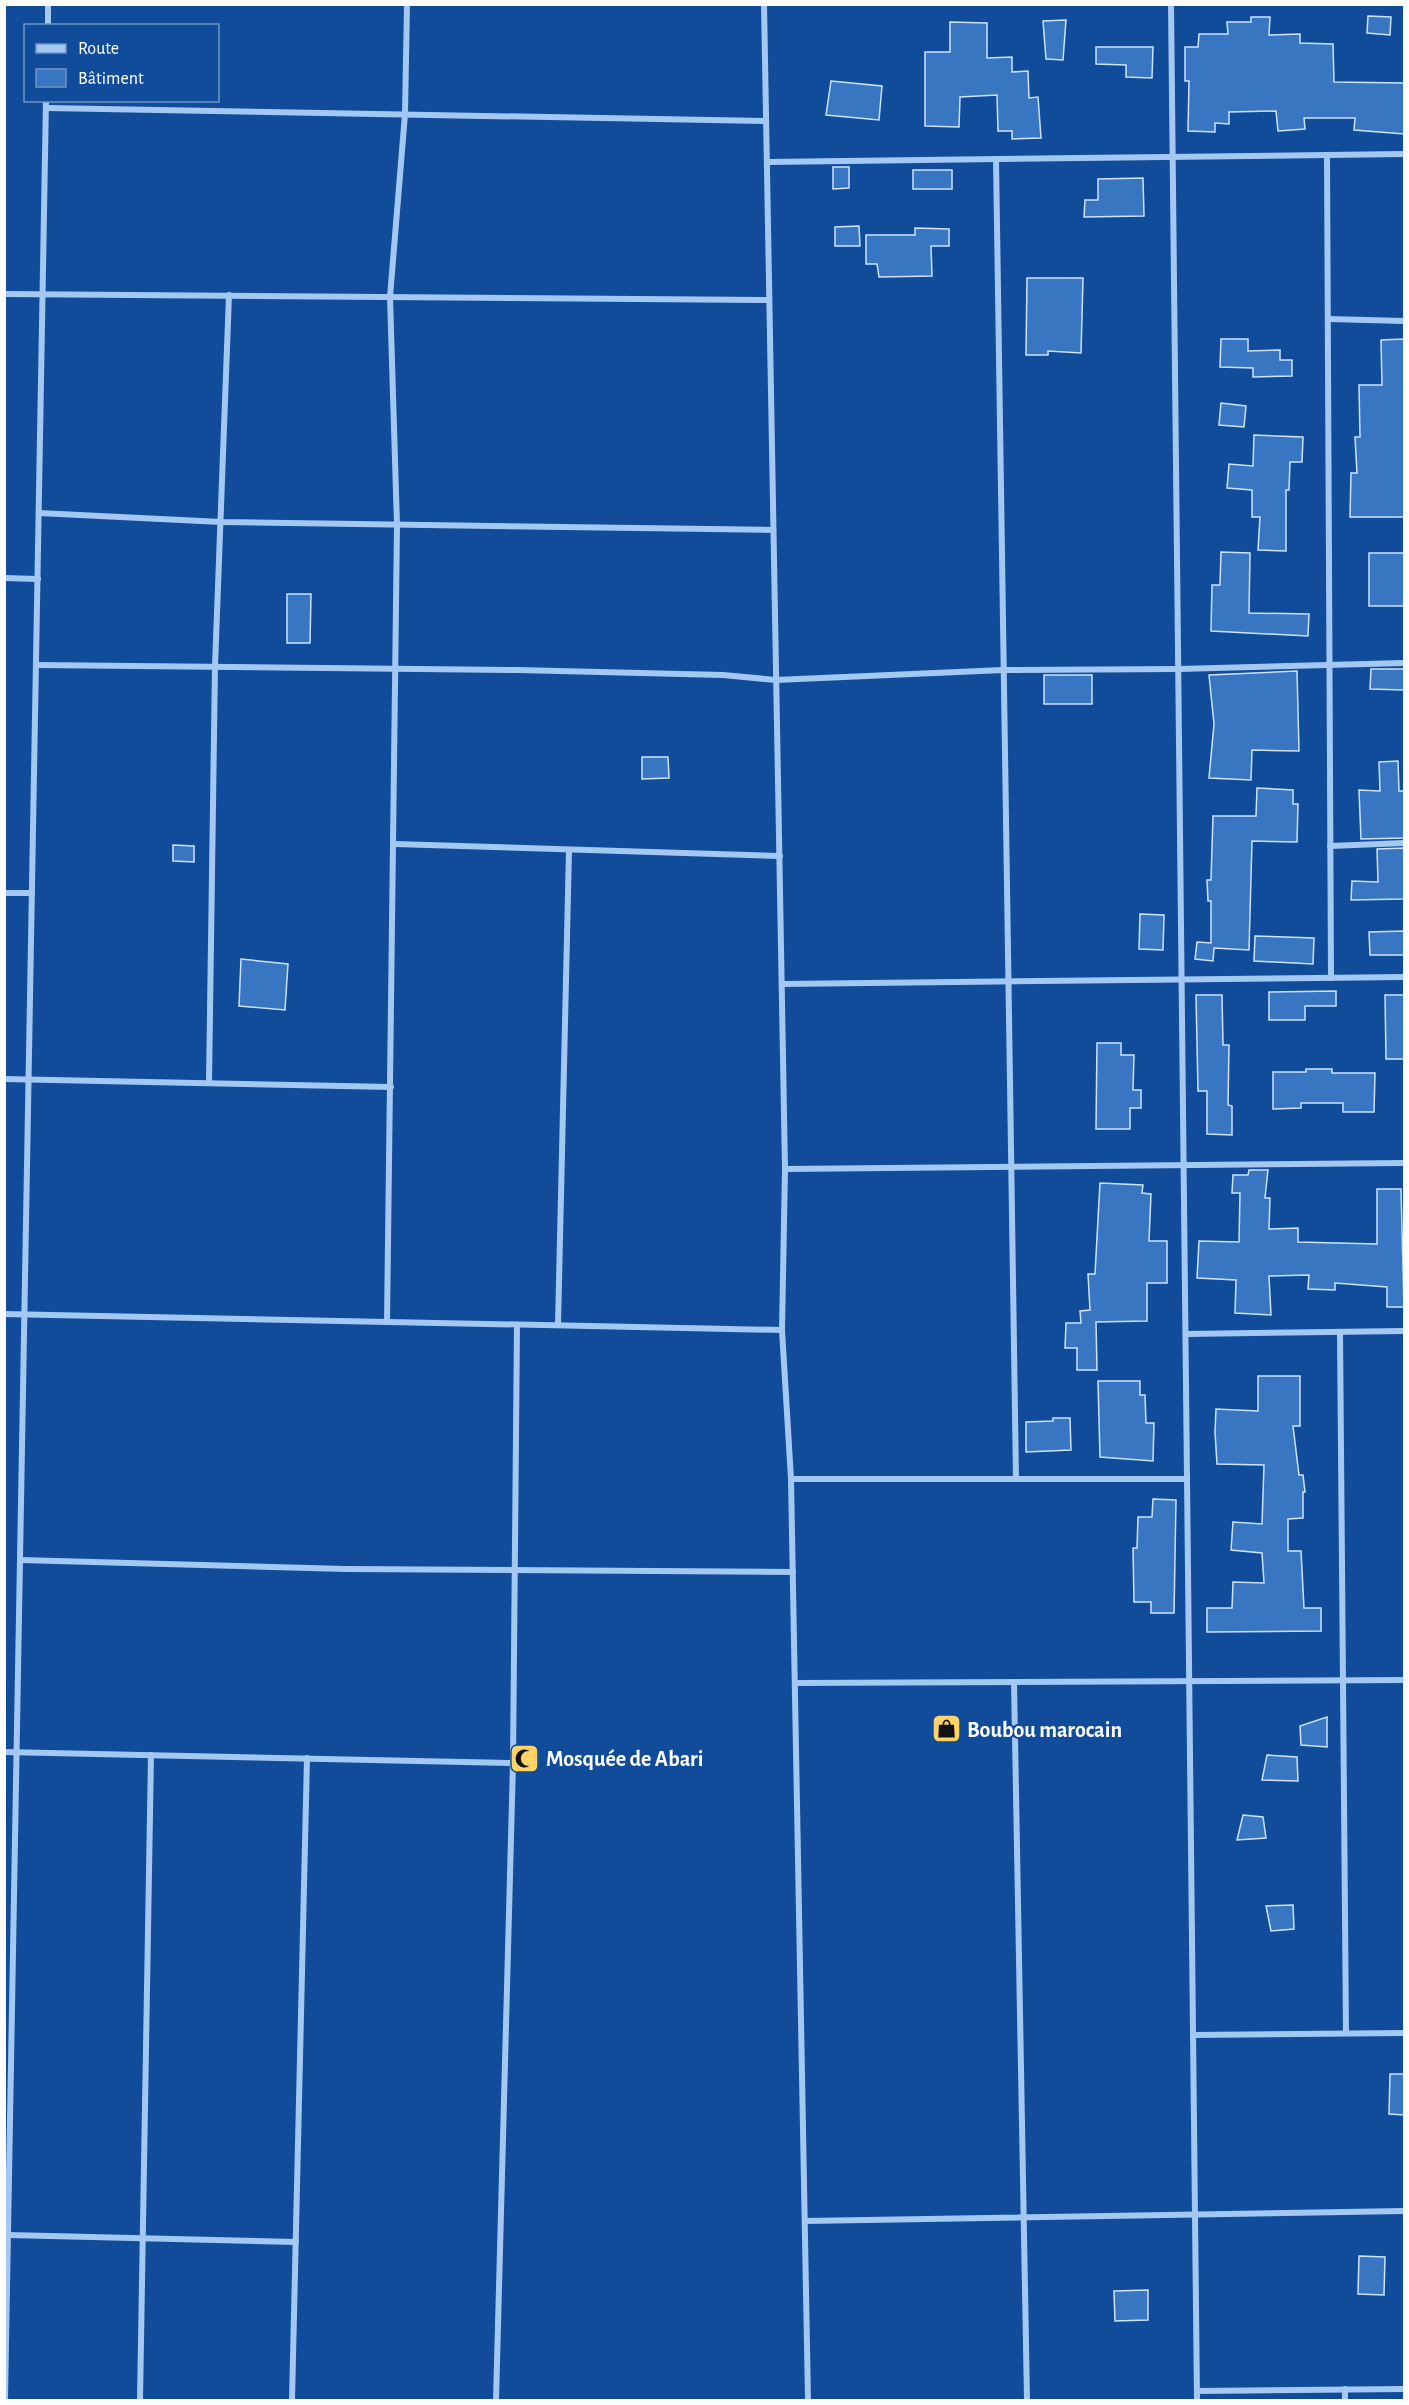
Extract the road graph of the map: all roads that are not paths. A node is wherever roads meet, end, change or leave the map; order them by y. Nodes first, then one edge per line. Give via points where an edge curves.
1 (48, 4) edge
2 (407, 4) edge
3 (764, 4) edge
4 (1171, 4) edge
5 (48, 24) edge
6 (46, 104) edge
7 (405, 114) junction
8 (766, 121) junction
9 (1404, 154) edge
10 (1327, 155) junction
11 (1173, 157) junction
12 (996, 159) junction
13 (767, 162) junction
14 (4, 294) edge
15 (43, 294) junction
16 (229, 295) junction
17 (390, 297) junction
18 (770, 300) junction
19 (1328, 319) junction
20 (1404, 321) edge
21 (39, 513) junction
22 (221, 522) junction
23 (397, 525) junction
24 (773, 530) junction
25 (4, 578) edge
26 (38, 579) junction
27 (1404, 663) edge
28 (36, 665) junction
29 (1329, 665) junction
30 (215, 666) junction
31 (396, 668) junction
32 (1179, 669) junction
33 (1004, 670) junction
34 (776, 680) junction
35 (1404, 843) edge
36 (395, 844) junction
37 (1330, 846) junction
38 (569, 850) junction
39 (780, 856) junction
40 (4, 892) edge
41 (32, 893) junction
42 (1404, 977) edge
43 (1331, 978) junction
44 (1182, 980) junction
45 (1009, 981) junction
46 (782, 984) junction
47 (4, 1079) edge
48 (29, 1080) junction
49 (208, 1082) junction
50 (391, 1088) junction
51 (1404, 1163) edge
52 (1184, 1165) junction
53 (1011, 1167) junction
54 (785, 1169) junction
55 (4, 1314) edge
56 (25, 1314) junction
57 (387, 1322) junction
58 (518, 1324) junction
59 (558, 1325) junction
60 (782, 1330) junction
61 (1404, 1331) edge
62 (1340, 1332) junction
63 (1186, 1334) junction
64 (791, 1479) junction
65 (1016, 1479) junction
66 (1187, 1479) junction
67 (20, 1560) junction
68 (515, 1568) junction
69 (793, 1572) junction
70 (1343, 1680) junction
71 (1404, 1680) edge
72 (1189, 1681) junction
73 (1014, 1682) junction
74 (795, 1683) junction
75 (4, 1752) edge
76 (17, 1752) junction
77 (151, 1755) junction
78 (307, 1758) junction
79 (513, 1763) junction
80 (1404, 2033) edge
81 (1346, 2034) junction
82 (1193, 2035) junction
83 (8, 2080) edge
84 (1404, 2211) edge
85 (1195, 2215) junction
86 (1023, 2217) junction
87 (805, 2221) junction
88 (8, 2235) junction
89 (143, 2240) junction
90 (296, 2242) junction
91 (1345, 2389) junction
92 (1404, 2389) edge
93 (1197, 2391) junction
94 (5, 2400) edge
95 (140, 2400) edge
96 (292, 2400) edge
97 (496, 2400) edge
98 (808, 2400) edge
99 (1027, 2400) edge
100 (1197, 2400) edge
101 (1345, 2400) edge

1 - 5 street
2 - 7 street
3 - 8 street
4 - 11 street
6 - 7 street
6 - 15 street
7 - 8 street
7 - 17 street
8 - 13 street
9 - 10 street
10 - 11 street
10 - 19 street
11 - 12 street
11 - 32 street
12 - 13 street
12 - 33 street
13 - 18 street
14 - 15 street
15 - 16 street
15 - 21 street
16 - 17 street
16 - 22 street
17 - 18 street
17 - 23 street
18 - 24 street
19 - 20 street
19 - 29 street
21 - 22 street
21 - 26 street
22 - 23 street
22 - 30 street
23 - 24 street
23 - 31 street
24 - 34 street
25 - 26 street
26 - 28 street
27 - 29 street
28 - 30 street
28 - 41 street
29 - 32 street
29 - 37 street
30 - 31 street
30 - 49 street
31 - 34 street
31 - 36 street
32 - 33 street
32 - 44 street
33 - 34 street
33 - 45 street
34 - 39 street
35 - 37 street
36 - 38 street
36 - 50 street
37 - 43 street
38 - 39 street
38 - 59 street
39 - 46 street
40 - 41 street
41 - 48 street
42 - 43 street
43 - 44 street
44 - 45 street
44 - 52 street
45 - 46 street
45 - 53 street
46 - 54 street
47 - 48 street
48 - 49 street
48 - 56 street
49 - 50 street
50 - 57 street
51 - 52 street
52 - 53 street
52 - 63 street
53 - 54 street
53 - 65 street
54 - 60 street
55 - 56 street
56 - 57 street
56 - 67 street
57 - 58 street
58 - 59 street
58 - 68 street
59 - 60 street
60 - 64 street
61 - 62 street
62 - 63 street
62 - 70 street
63 - 66 street
64 - 65 street
64 - 69 street
65 - 66 street
66 - 72 street
67 - 68 street via 345,1569
67 - 76 street
68 - 69 street
68 - 79 street
69 - 74 street
70 - 71 street
70 - 72 street
70 - 81 street
72 - 73 street
72 - 82 street
73 - 74 street
73 - 86 street
74 - 87 street
75 - 76 street
76 - 77 street
76 - 83 street
77 - 78 street
77 - 89 street
78 - 79 street
78 - 90 street
79 - 97 street
80 - 81 street
81 - 82 street
82 - 85 street
83 - 88 street
84 - 85 street
85 - 86 street
85 - 93 street
86 - 87 street
86 - 99 street
87 - 98 street
88 - 89 street
88 - 94 street
89 - 90 street
89 - 95 street
90 - 96 street
91 - 92 street
91 - 93 street
91 - 101 street
93 - 100 street

